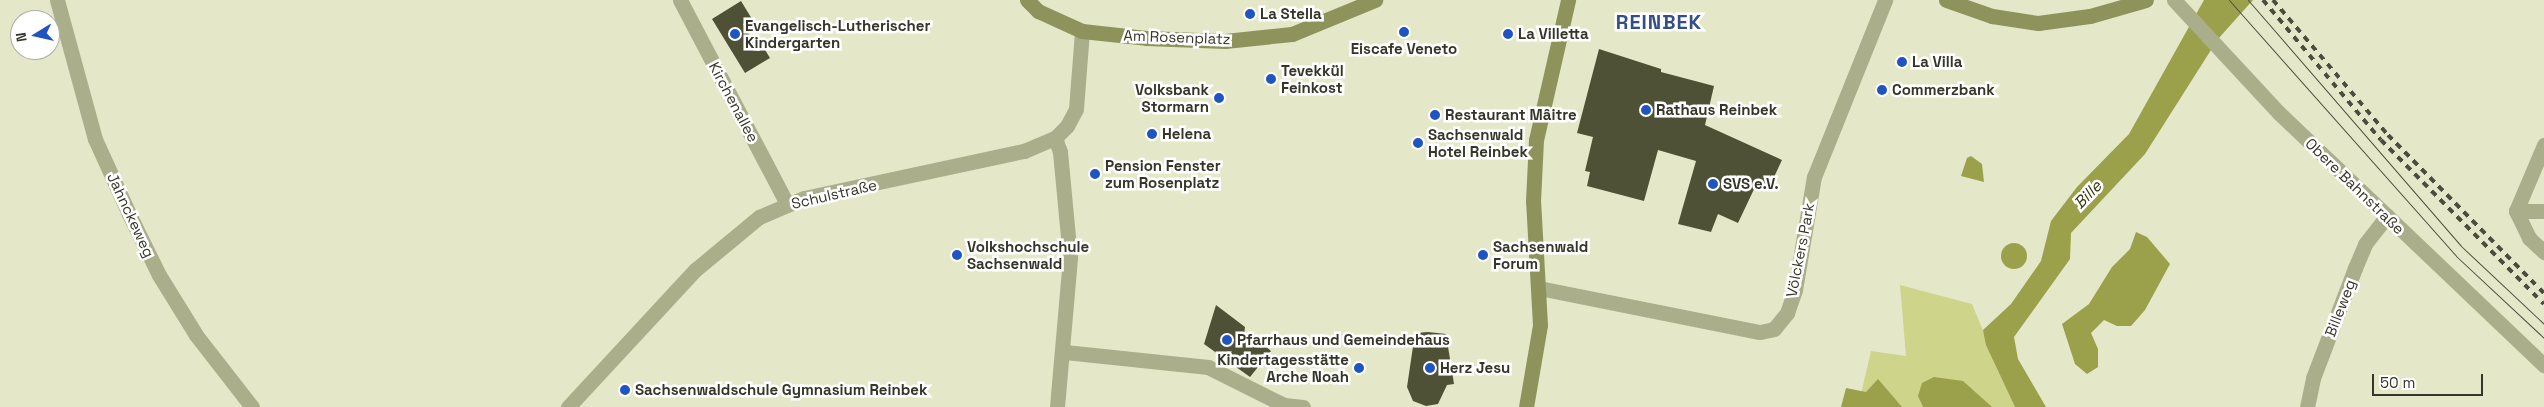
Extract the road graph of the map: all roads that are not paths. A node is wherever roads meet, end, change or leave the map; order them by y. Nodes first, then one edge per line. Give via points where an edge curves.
1 (58, 0) edge
2 (680, 0) edge
3 (1027, 0) edge
4 (1375, 0) edge
5 (1568, 0) edge
6 (1884, 0) edge
7 (1946, 0) edge
8 (2146, 0) edge
9 (2178, 5) edge
10 (2106, 6) edge
11 (1082, 31) junction
12 (1054, 138) junction
13 (2544, 145) edge
14 (787, 204) junction
15 (2516, 211) junction
16 (2544, 211) edge
17 (2387, 216) junction
18 (2544, 252) edge
19 (1539, 288) junction
20 (1065, 352) junction
21 (2544, 366) edge
22 (252, 407) edge
23 (568, 407) edge
24 (1057, 407) edge
25 (1303, 407) edge
26 (1526, 407) edge
27 (2307, 407) edge

1 - 22 street, Jahnckeweg via 95,139 129,214 159,275 196,335
2 - 14 street, Kirchenallee
3 - 11 main road, Am Rosenplatz via 1038,11
4 - 11 main road, Am Rosenplatz via 1292,34 1272,37 1165,39
5 - 19 main road via 1536,140 1533,201
6 - 19 street, Völckers Park via 1814,178 1795,290 1787,313 1774,328 1760,332
7 - 10 main road via 1992,16 2038,23
8 - 10 main road
9 - 17 street, Obere Bahnstraße via 2224,55
11 - 12 street via 1076,109 1067,126
12 - 14 street, Schulstraße via 1024,151
12 - 20 street via 1060,152 1068,215 1070,258
13 - 15 street
14 - 23 street, Schulstraße via 759,217 695,270
15 - 16 street
15 - 18 street via 2529,238
17 - 21 street, Obere Bahnstraße
17 - 27 street, Billeweg via 2365,244 2314,378
19 - 26 main road via 1540,325
20 - 24 street
20 - 25 street via 1208,367 1284,405

